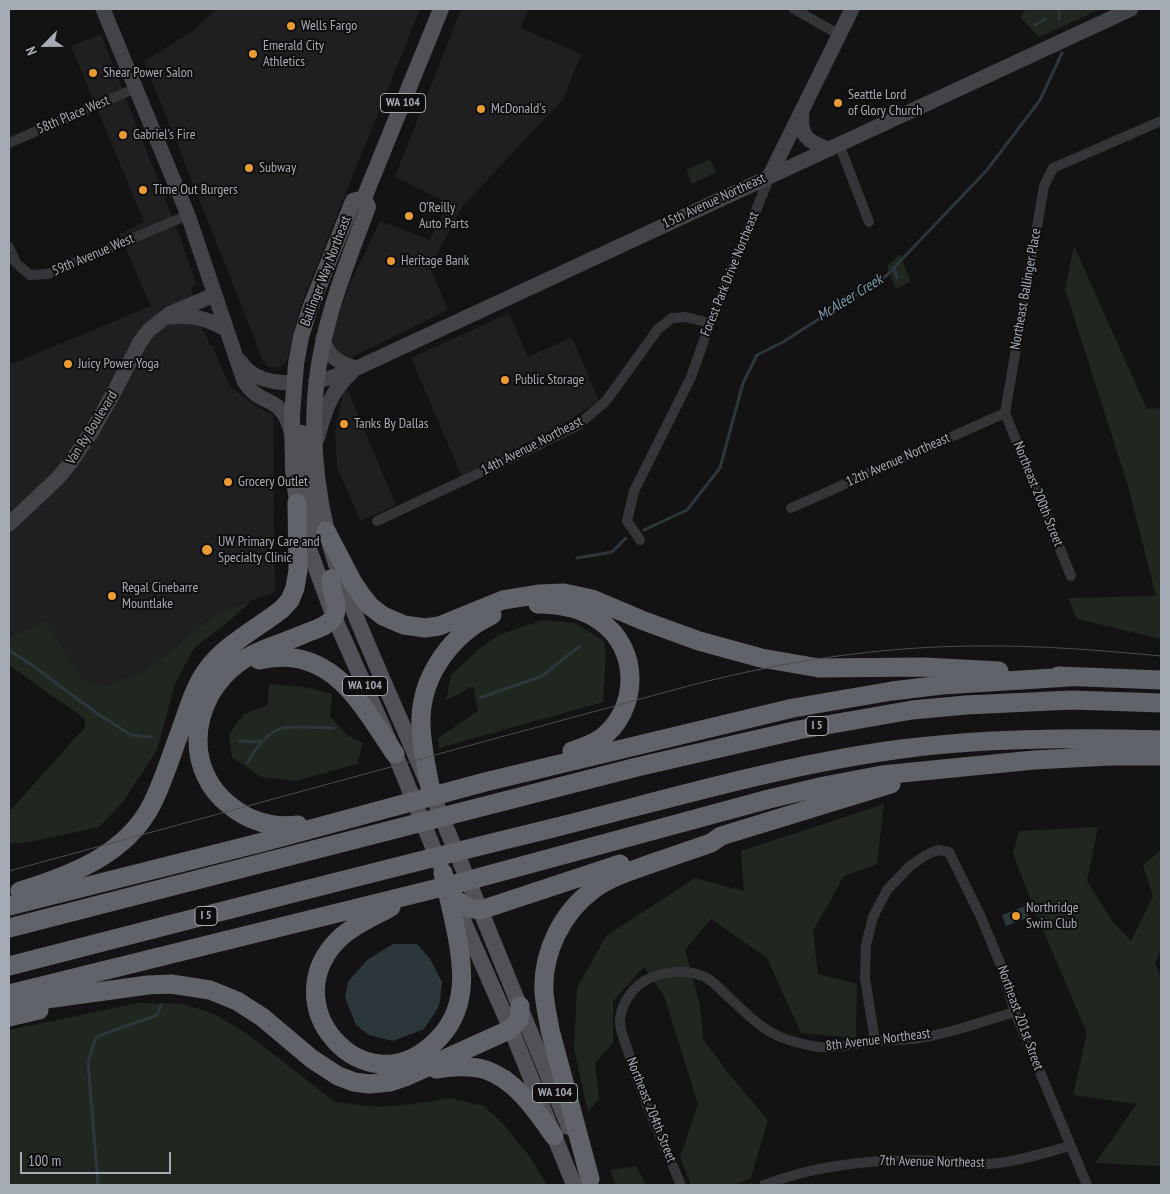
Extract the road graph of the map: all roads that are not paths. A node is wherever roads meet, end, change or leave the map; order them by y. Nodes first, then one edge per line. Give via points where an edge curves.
1 (103, 9) edge
2 (441, 9) edge
3 (794, 9) edge
4 (852, 9) edge
5 (1131, 9) edge
6 (838, 34) junction
7 (136, 88) junction
8 (802, 108) junction
9 (1161, 121) edge
10 (9, 143) edge
11 (834, 146) junction
12 (770, 175) junction
13 (364, 198) junction
14 (188, 215) junction
15 (869, 222) dead end
16 (9, 247) edge
17 (321, 281) junction
18 (214, 295) junction
19 (162, 318) junction
20 (710, 322) junction
21 (226, 329) junction
22 (323, 338) junction
23 (236, 355) junction
24 (357, 368) junction
25 (316, 381) junction
26 (294, 382) junction
27 (1005, 413) junction
28 (292, 435) junction
29 (315, 448) junction
30 (297, 502) junction
31 (791, 508) dead end
32 (377, 521) dead end
33 (9, 524) edge
34 (326, 531) junction
35 (640, 540) dead end
36 (1071, 576) dead end
37 (331, 579) junction
38 (334, 617) junction
39 (375, 663) junction
40 (1070, 677) junction
41 (1161, 680) edge
42 (218, 684) junction
43 (1161, 702) edge
44 (1161, 740) edge
45 (395, 754) junction
46 (1161, 756) edge
47 (966, 767) junction
48 (477, 784) junction
49 (431, 792) junction
50 (344, 819) junction
51 (722, 836) junction
52 (443, 873) junction
53 (422, 892) junction
54 (9, 895) edge
55 (453, 898) junction
56 (9, 906) edge
57 (481, 910) junction
58 (9, 928) edge
59 (9, 966) edge
60 (148, 985) junction
61 (9, 994) edge
62 (9, 1004) edge
63 (520, 1006) junction
64 (1015, 1012) junction
65 (9, 1017) edge
66 (511, 1029) junction
67 (622, 1034) joint
68 (875, 1041) junction
69 (412, 1074) junction
70 (554, 1136) junction
71 (1071, 1146) junction
72 (586, 1183) edge
73 (681, 1185) edge
74 (764, 1185) edge
75 (1087, 1185) edge

1 - 7 main road
2 - 13 main road, Ballinger Way Northeast / WA 104
3 - 6 street
4 - 6 main road, Forest Park Drive Northeast
5 - 11 main road, 15th Avenue Northeast
6 - 8 main road, Forest Park Drive Northeast
7 - 10 street, 58th Place West
7 - 14 main road
8 - 11 main road via 801,128 806,137 814,144
8 - 12 main road, Forest Park Drive Northeast
9 - 27 street, Northeast Ballinger Place via 1053,168 1044,186
11 - 12 main road, 15th Avenue Northeast
11 - 15 street
12 - 20 street, Forest Park Drive Northeast
12 - 24 main road, 15th Avenue Northeast
13 - 17 main road, Ballinger Way Northeast / WA 104 via 353,201
13 - 22 main road, Ballinger Way Northeast / WA 104 via 368,207 340,278
14 - 16 street, 59th Avenue West via 48,274 30,275 16,264
14 - 18 main road
17 - 25 main road via 306,360
17 - 26 main road, Ballinger Way Northeast / WA 104 via 302,333
18 - 19 main road, Van Ry Boulevard
18 - 21 main road
19 - 21 main road via 193,316
19 - 33 main road, Van Ry Boulevard via 144,337 71,462
20 - 32 street, 14th Avenue Northeast via 672,318 658,329 606,401 578,425
20 - 35 street, Forest Park Drive Northeast via 691,377 634,491 627,521
21 - 23 main road
22 - 24 main road via 336,361
22 - 25 main road, Ballinger Way Northeast / WA 104
23 - 26 main road via 255,376
23 - 28 main road via 249,390 282,410
24 - 25 main road, 15th Avenue Northeast
24 - 29 main road via 333,393
25 - 26 main road, 15th Avenue Northeast
25 - 29 main road, WA 104
26 - 28 main road, WA 104
26 - 37 main road via 302,398 308,499
27 - 31 street, 12th Avenue Northeast
27 - 36 street, Northeast 200th Street
28 - 30 main road, WA 104
29 - 34 main road, WA 104
30 - 38 main road, WA 104 via 309,549
30 - 54 highway via 298,570 290,600 207,669 196,688 162,781 144,818 123,843 98,860
34 - 39 main road, WA 104 via 340,579
34 - 40 highway via 352,581 370,606 404,625 440,626 503,600 564,593 592,599 699,641 761,658 818,668 925,667
37 - 38 highway via 337,611
37 - 39 main road via 357,637
38 - 42 highway via 324,626 242,661
38 - 45 main road, WA 104
39 - 49 main road, WA 104
40 - 41 highway
40 - 48 highway via 942,685 845,698 738,720
42 - 45 highway via 245,665 269,658 292,657 313,662 331,672 348,688
42 - 50 highway via 201,714 198,748 206,777 222,800 253,820 275,825
43 - 58 highway, I 5 via 1072,700 975,704 903,711 825,725 637,768
44 - 59 highway, I 5 via 989,740 901,749 806,765
45 - 52 main road, WA 104
46 - 47 highway via 1069,757
47 - 51 highway via 894,784
47 - 53 highway via 824,786
48 - 49 highway via 589,745 608,733 615,724 628,698 630,667 617,637 600,621 568,607 524,605 490,616 457,639 439,662 424,701 422,728
48 - 50 highway
49 - 57 main road, WA 104
50 - 56 highway
51 - 57 highway via 708,835
51 - 72 highway via 594,888 576,905 553,942 545,974 546,1009
52 - 53 highway via 462,979 457,1010 441,1037 420,1054 393,1064 366,1061 342,1048 322,1024 315,996 319,968 334,944 352,929
52 - 55 main road, WA 104
53 - 61 highway
55 - 57 highway via 468,908
55 - 66 main road, WA 104
57 - 63 main road, WA 104
60 - 62 highway
60 - 65 highway
60 - 69 highway via 189,986 237,1001 262,1017 312,1059 346,1079 376,1084
63 - 66 highway via 518,1020
63 - 72 main road, WA 104
64 - 68 street, 8th Avenue Northeast via 914,1039
64 - 68 street, Northeast 201st Street via 1000,963 980,915 949,852 938,850 910,866 887,890 873,917 866,945 865,978
64 - 71 street, Northeast 201st Street
66 - 69 highway
66 - 70 main road, WA 104
67 - 68 street, 8th Avenue Northeast via 619,1020 631,992 642,981 658,974 676,972 705,978 759,1025 788,1041 821,1048
67 - 73 street, Northeast 204th Street via 638,1084
69 - 70 highway via 468,1067 498,1076 528,1103
70 - 72 main road, WA 104
71 - 74 street, 7th Avenue Northeast via 987,1164 864,1161 812,1170
71 - 75 street, Northeast 201st Street

